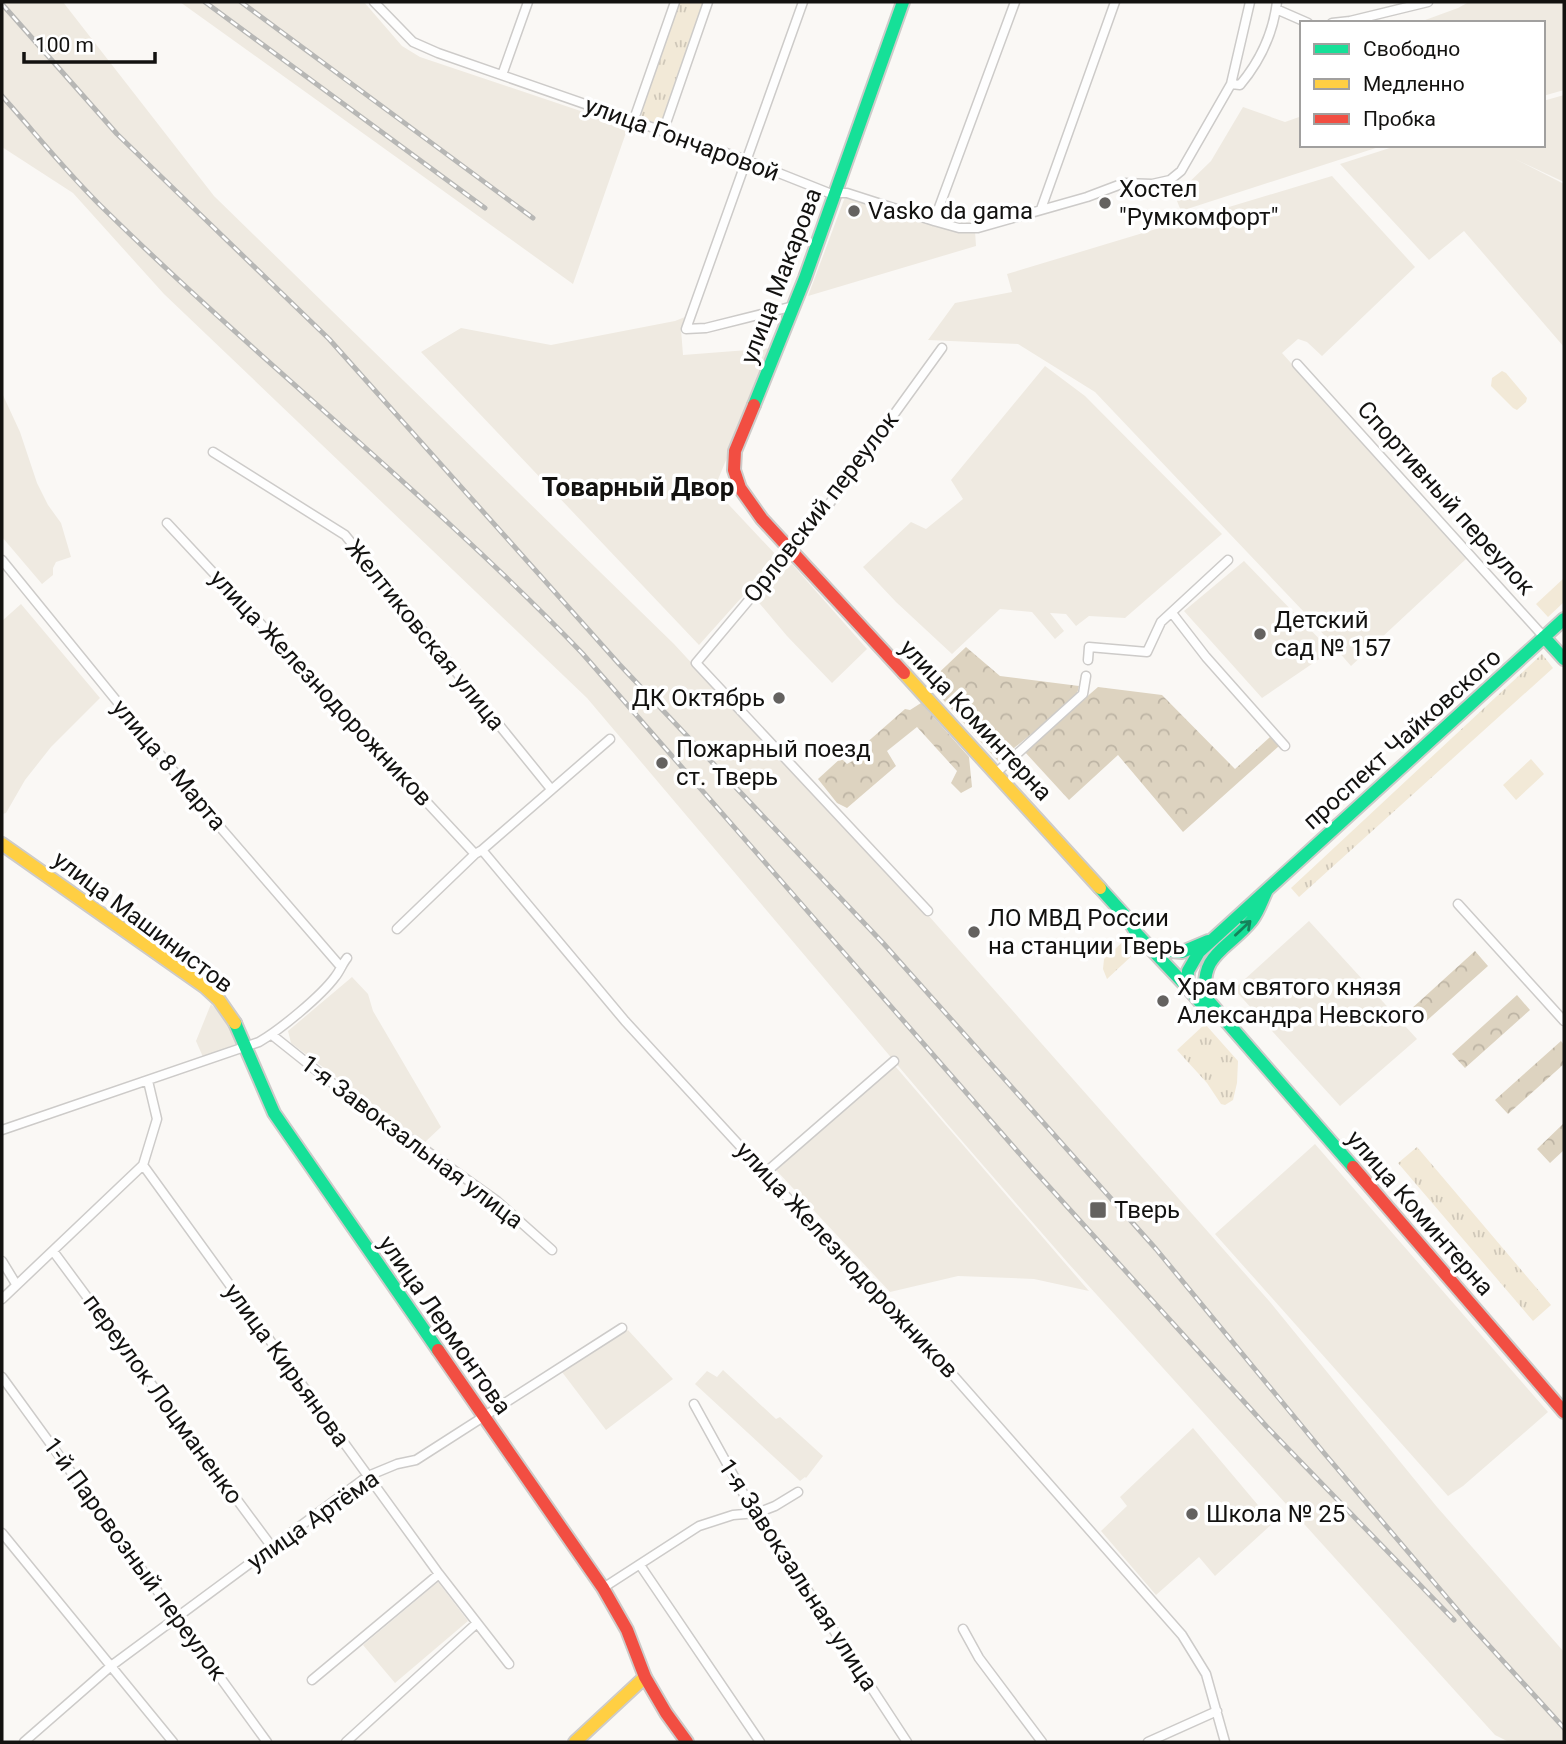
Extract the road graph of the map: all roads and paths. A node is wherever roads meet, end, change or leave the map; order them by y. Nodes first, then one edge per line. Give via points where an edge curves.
1 (528, 2) edge
2 (675, 2) edge
3 (708, 2) edge
4 (803, 2) edge
5 (903, 2) edge
6 (1015, 2) edge
7 (1115, 2) edge
8 (1250, 2) edge
9 (1428, 2) edge
10 (378, 4) edge
11 (1277, 5) edge
12 (1305, 21) edge
13 (1350, 21) edge
14 (502, 75) junction
15 (1231, 84) junction
16 (633, 122) junction
17 (663, 132) junction
18 (746, 160) junction
19 (836, 193) junction
20 (1041, 209) junction
21 (934, 221) junction
22 (794, 306) junction
23 (942, 348) dead end
24 (1297, 363) dead end
25 (212, 452) dead end
26 (167, 523) dead end
27 (792, 551) junction
28 (2, 560) edge
29 (1228, 560) dead end
30 (1172, 613) junction
31 (1564, 619) edge
32 (1544, 637) junction
33 (1564, 659) edge
34 (1088, 660) dead end
35 (1086, 676) dead end
36 (610, 739) dead end
37 (1285, 747) dead end
38 (996, 773) junction
39 (551, 789) junction
40 (2, 844) edge
41 (479, 852) junction
42 (1267, 890) junction
43 (1458, 904) dead end
44 (928, 911) dead end
45 (397, 929) dead end
46 (1214, 938) junction
47 (1162, 956) junction
48 (347, 958) dead end
49 (1210, 959) junction
50 (341, 967) junction
51 (1186, 976) junction
52 (1206, 998) junction
53 (1564, 1021) edge
54 (272, 1035) junction
55 (1243, 1041) junction
56 (246, 1046) junction
57 (894, 1061) dead end
58 (148, 1081) junction
59 (2, 1130) edge
60 (143, 1165) junction
61 (765, 1173) junction
62 (552, 1250) dead end
63 (53, 1251) junction
64 (2, 1261) edge
65 (16, 1284) junction
66 (2, 1299) edge
67 (622, 1328) dead end
68 (2, 1377) edge
69 (694, 1404) dead end
70 (1564, 1412) edge
71 (485, 1418) junction
72 (368, 1476) junction
73 (798, 1492) dead end
74 (757, 1513) junction
75 (2, 1533) edge
76 (272, 1547) junction
77 (640, 1564) junction
78 (439, 1574) junction
79 (603, 1588) junction
80 (176, 1617) junction
81 (477, 1623) junction
82 (963, 1629) dead end
83 (509, 1664) dead end
84 (111, 1667) junction
85 (645, 1677) junction
86 (312, 1680) dead end
87 (1217, 1711) junction
88 (24, 1742) edge
89 (173, 1742) edge
90 (267, 1742) edge
91 (346, 1742) edge
92 (575, 1742) edge
93 (687, 1742) edge
94 (760, 1742) edge
95 (907, 1742) edge
96 (1042, 1742) edge
97 (1148, 1742) edge
98 (1225, 1742) edge

1 - 14 street
2 - 16 street
3 - 17 street
4 - 18 street
5 - 19 main road, улица Макарова
6 - 21 street
7 - 20 street
8 - 15 street
9 - 13 street
10 - 14 street, улица Гончаровой via 414,42
11 - 12 street
11 - 15 street via 1268,44 1256,66 1240,85
14 - 16 street, улица Гончаровой
15 - 20 street, улица Гончаровой via 1181,171 1170,180 1125,183
16 - 17 street, улица Гончаровой
17 - 18 street, улица Гончаровой
18 - 19 street, улица Гончаровой
18 - 22 street via 686,329
19 - 21 street, улица Гончаровой
19 - 22 main road, улица Макарова
20 - 21 street, улица Гончаровой via 978,228
22 - 27 main road, улица Макарова via 734,451 733,464 739,488
23 - 27 street, Орловский переулок
24 - 32 street, Спортивный переулок
25 - 39 street, Желтиковская улица via 345,535
26 - 41 street, улица Железнодорожников
27 - 38 main road, улица Коминтерна
27 - 44 street, Орловский переулок via 696,663
28 - 50 street, улица 8 Марта via 206,812
29 - 30 street
30 - 34 street via 1161,622 1147,652 1089,647
30 - 37 street
31 - 32 main road, проспект Чайковского
32 - 33 main road, Спортивный переулок
32 - 42 main road, проспект Чайковского
35 - 38 street via 1083,694
36 - 39 street
38 - 47 main road, улица Коминтерна
39 - 41 street
40 - 56 main road, улица Машинистов via 209,991 229,1012
41 - 45 street
41 - 61 street, улица Железнодорожников
42 - 46 main road, проспект Чайковского
49 -> 42 main road, проспект Чайковского via 1252,920
43 - 53 street
46 - 47 main road
46 - 51 main road, проспект Чайковского
47 - 51 main road, улица Коминтерна
47 - 51 main road
48 - 50 street
49 - 51 main road, проспект Чайковского
49 - 52 main road via 1204,978
50 - 54 street via 337,976
51 - 52 main road, улица Коминтерна
51 - 55 main road, улица Коминтерна via 1227,1031
52 - 55 main road, улица Коминтерна
54 - 56 street
54 - 62 street, 1-я Завокзальная улица via 497,1201
55 - 70 main road, улица Коминтерна
56 - 58 street
56 - 71 main road, улица Лермонтова via 265,1096 296,1148
57 - 61 street
58 - 59 street
58 - 60 street via 157,1119
60 - 63 street
60 - 72 street, улица Кирьянова
61 - 87 street, улица Железнодорожников via 952,1374 1182,1635 1206,1674
63 - 65 street
63 - 76 street, переулок Лоцманенко
64 - 65 street
65 - 66 street
67 - 71 street, улица Артёма
68 - 80 street, 1-й Паровозный переулок
69 - 74 street, 1-я Завокзальная улица
71 - 72 street, улица Артёма via 416,1460
71 - 79 main road, улица Лермонтова
72 - 76 street, улица Артёма
72 - 78 street, улица Кирьянова
73 - 74 street
74 - 77 street via 699,1526
74 - 95 street, 1-я Завокзальная улица
75 - 84 street
76 - 80 street, улица Артёма
77 - 79 street
77 - 94 street
78 - 81 street, улица Кирьянова
78 - 86 street
79 - 85 main road, улица Лермонтова via 627,1630
80 - 84 street, улица Артёма
80 - 90 street, 1-й Паровозный переулок
81 - 83 street, улица Кирьянова
81 - 91 street
82 - 96 street via 979,1658
84 - 88 street, улица Артёма
84 - 89 street
85 - 92 main road
85 - 93 main road, улица Лермонтова
87 - 97 street
87 - 98 street, улица Железнодорожников

